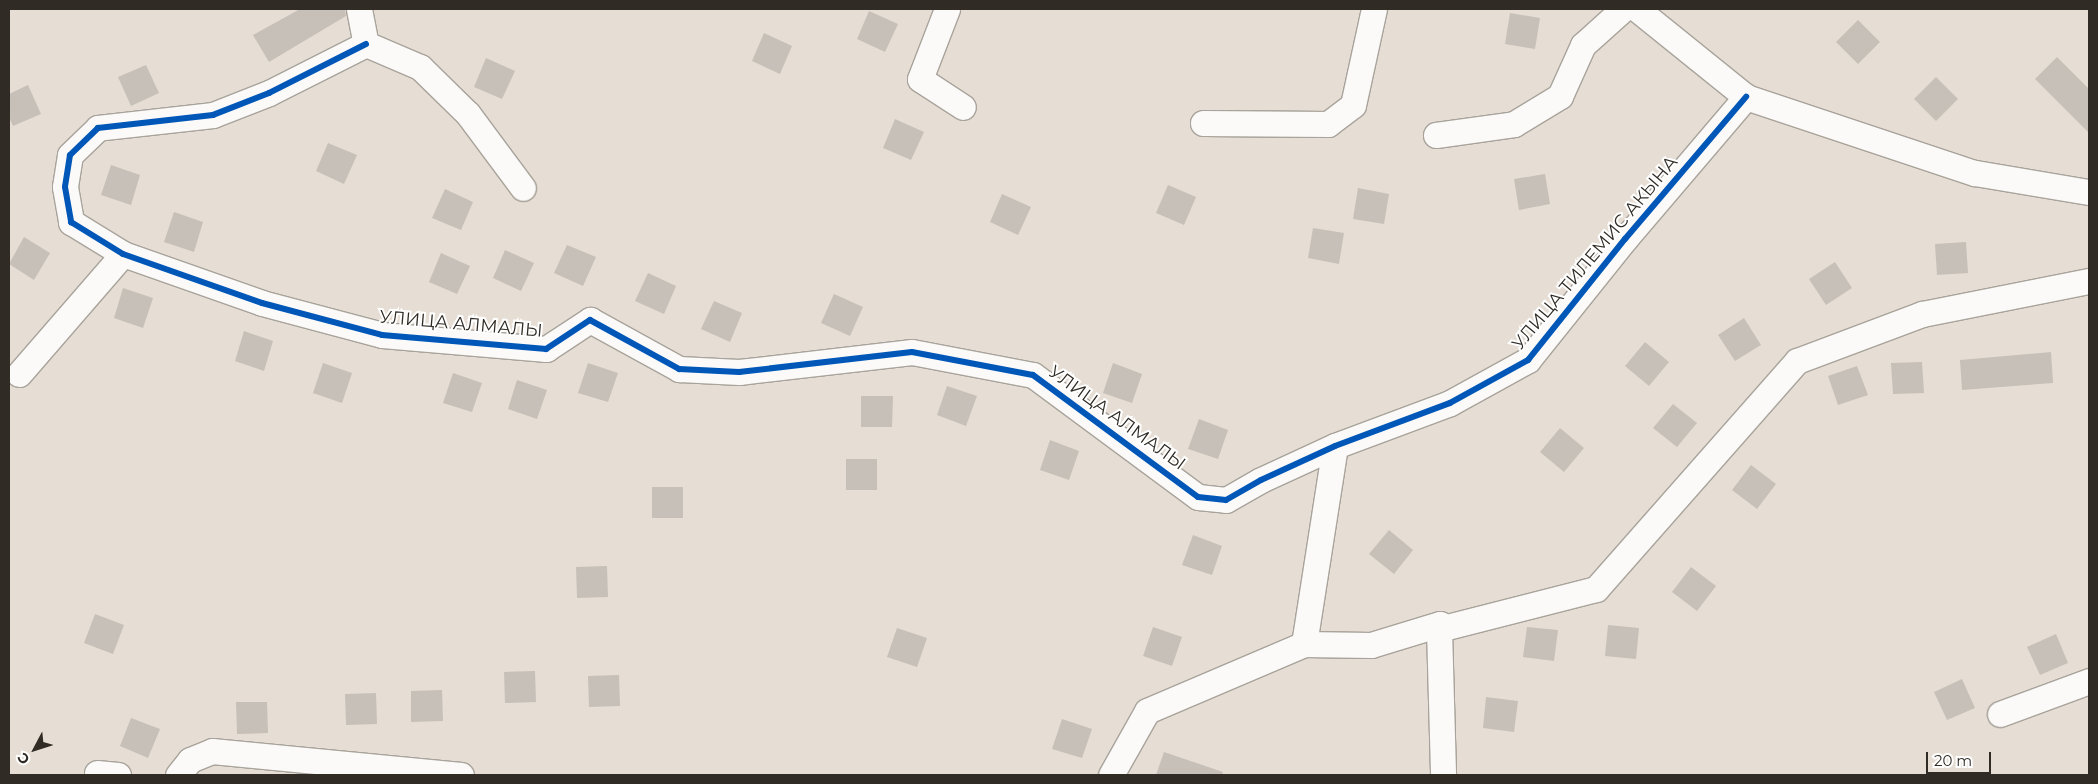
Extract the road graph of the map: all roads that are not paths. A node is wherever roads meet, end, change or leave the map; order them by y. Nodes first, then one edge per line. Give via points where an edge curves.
1 (359, 9) edge
2 (947, 9) edge
3 (1374, 9) edge
4 (1623, 9) edge
5 (1637, 9) edge
6 (366, 44) junction
7 (1746, 97) junction
8 (963, 107) dead end
9 (1203, 123) dead end
10 (1436, 135) dead end
11 (523, 188) dead end
12 (2089, 192) edge
13 (123, 254) junction
14 (2089, 281) edge
15 (19, 374) dead end
16 (1335, 446) junction
17 (1438, 629) junction
18 (1304, 644) junction
19 (2089, 681) edge
20 (2000, 714) dead end
21 (178, 775) edge
22 (461, 775) edge
23 (1112, 775) edge
24 (1443, 775) edge

1 - 6 street
2 - 8 street via 920,79
3 - 9 street via 1353,105 1328,124
4 - 10 street via 1583,45 1560,96 1514,124
5 - 7 street
6 - 11 street via 420,67 468,114
6 - 13 street, УЛИЦА АЛМАЛЫ via 269,93 213,116 98,128 70,156 65,187 72,222
7 - 12 street via 1976,173
7 - 16 street, УЛИЦА ТИЛЕМИС АКЫНА via 1625,239 1528,360 1450,403
13 - 15 street
13 - 16 street, УЛИЦА АЛМАЛЫ via 262,303 382,335 546,349 590,320 679,369 739,372 912,352 1033,375 1198,497 1226,500
14 - 17 street via 1922,314 1797,361 1596,589
16 - 18 street
17 - 18 street via 1440,624 1371,645
17 - 24 street
18 - 23 street via 1147,711
19 - 20 street
21 - 22 street via 190,760 212,751

